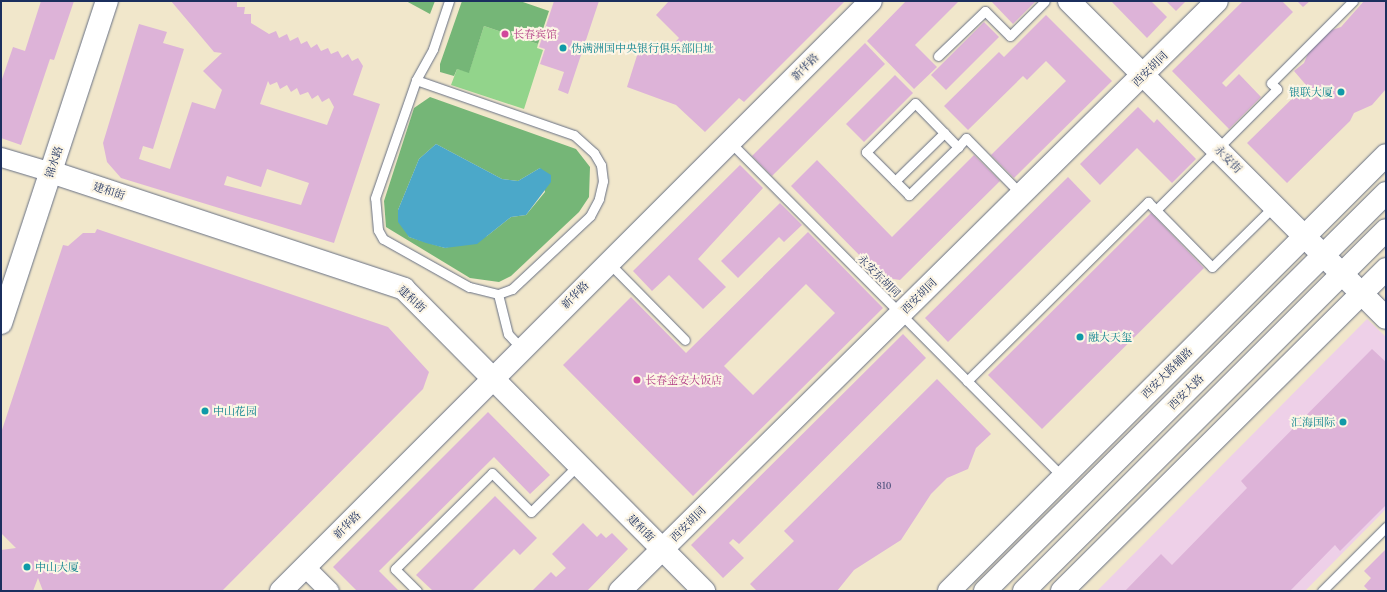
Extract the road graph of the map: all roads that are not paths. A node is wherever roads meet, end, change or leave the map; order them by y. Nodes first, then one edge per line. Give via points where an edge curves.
1 (107, 1) edge
2 (449, 1) edge
3 (872, 1) edge
4 (1045, 1) edge
5 (1069, 1) edge
6 (1217, 1) edge
7 (1353, 1) edge
8 (938, 56) dead end
9 (1143, 75) junction
10 (416, 80) junction
11 (944, 133) junction
12 (729, 142) junction
13 (958, 147) junction
14 (1217, 149) junction
15 (1386, 155) edge
16 (1, 157) edge
17 (50, 172) junction
18 (895, 181) junction
19 (1386, 193) edge
20 (1022, 195) junction
21 (1274, 206) junction
22 (1156, 210) junction
23 (1386, 230) edge
24 (1304, 236) junction
25 (1323, 255) junction
26 (608, 262) junction
27 (1386, 269) edge
28 (1342, 274) junction
29 (1361, 293) junction
30 (498, 294) junction
31 (901, 314) junction
32 (1386, 318) edge
33 (1, 323) edge
34 (685, 340) dead end
35 (521, 348) junction
36 (491, 378) junction
37 (967, 381) junction
38 (578, 465) junction
39 (1063, 477) junction
40 (1386, 527) edge
41 (662, 550) junction
42 (305, 567) junction
43 (281, 591) edge
44 (329, 591) edge
45 (417, 591) edge
46 (620, 591) edge
47 (704, 591) edge
48 (949, 591) edge
49 (985, 591) edge
50 (1024, 591) edge
51 (1062, 591) edge
52 (1322, 591) edge

1 - 17 street, 锦水路
2 - 10 lane via 433,49
3 - 12 street, 新华路
4 - 8 lane via 1010,36 985,10
5 - 9 street, 永安街
6 - 9 street, 西安胡同
7 - 14 lane via 1270,83 1277,90
9 - 14 street, 永安街
9 - 20 street, 西安胡同
10 - 30 lane via 375,198 378,230 383,239 469,288
10 - 30 lane via 574,135 594,153 601,165 603,181 599,199 590,216 512,289
11 - 13 lane
11 - 18 lane
11 - 18 lane via 915,103 866,152
12 - 26 street, 新华路
12 - 31 lane, 永安东胡同
13 - 18 lane via 909,195
13 - 20 lane via 966,138
14 - 21 street, 永安街
14 - 22 lane
15 - 24 street, 西安大路辅路
16 - 17 street, 建和街
17 - 33 street, 锦水路
17 - 36 street, 建和街 via 396,284
19 - 25 street, 西安大路
20 - 31 street, 西安胡同
21 - 22 lane via 1212,267
21 - 24 street, 永安街
22 - 37 lane via 1148,202
23 - 28 street
24 - 25 street, 永安街
24 - 39 street, 西安大路辅路
25 - 28 street, 永安街
25 - 49 street, 西安大路
26 - 34 lane
26 - 35 street, 新华路
27 - 29 street
28 - 29 street, 永安街
28 - 50 street
29 - 32 street, 永安街
29 - 51 street
30 - 35 lane via 508,334
31 - 37 lane, 永安东胡同
31 - 41 street, 西安胡同
35 - 36 street, 新华路
36 - 38 street, 建和街
36 - 42 street, 新华路
37 - 39 lane, 永安东胡同
38 - 41 street, 建和街
38 - 45 lane via 531,512 492,473 395,569
39 - 48 street, 西安大路辅路
40 - 52 lane
41 - 46 street, 西安胡同
41 - 47 street, 建和街
42 - 43 street, 新华路
42 - 44 street

